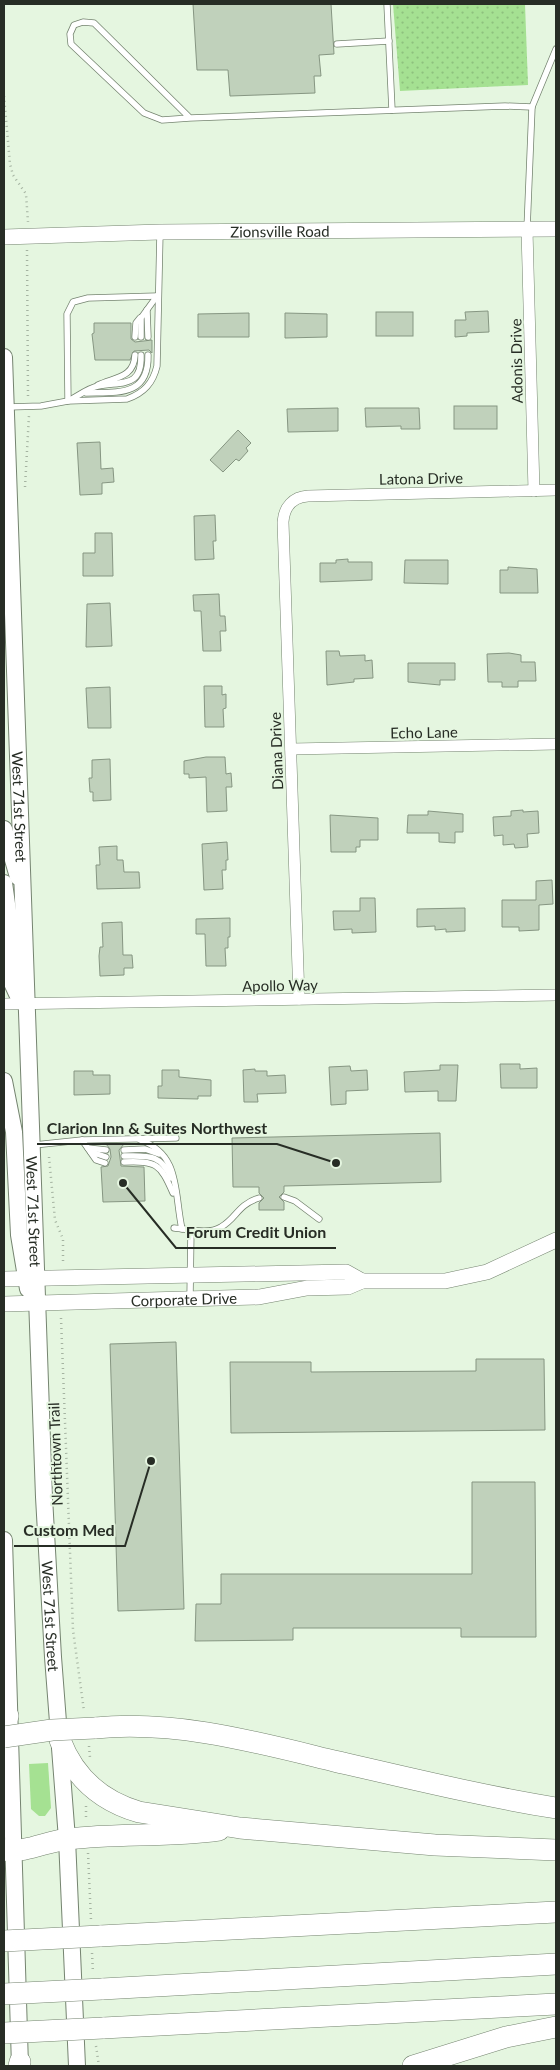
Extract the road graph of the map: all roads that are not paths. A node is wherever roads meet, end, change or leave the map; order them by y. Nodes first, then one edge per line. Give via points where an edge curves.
1 (387, 4) edge
2 (389, 41) junction
3 (337, 44) dead end
4 (556, 49) edge
5 (532, 107) junction
6 (392, 110) junction
7 (190, 118) junction
8 (556, 229) edge
9 (527, 230) junction
10 (160, 232) junction
11 (4, 237) edge
12 (157, 296) junction
13 (147, 310) junction
14 (4, 357) edge
15 (84, 393) junction
16 (68, 401) junction
17 (6, 407) junction
18 (556, 490) edge
19 (534, 491) junction
20 (289, 504) joint
21 (556, 744) edge
22 (291, 749) junction
23 (4, 829) edge
24 (4, 883) edge
25 (23, 893) junction
26 (556, 995) edge
27 (299, 999) junction
28 (4, 1004) edge
29 (27, 1004) junction
30 (4, 1081) edge
31 (176, 1138) dead end
32 (137, 1139) junction
33 (82, 1140) junction
34 (32, 1146) junction
35 (89, 1150) junction
36 (163, 1155) junction
37 (124, 1156) junction
38 (175, 1187) junction
39 (284, 1197) dead end
40 (259, 1198) dead end
41 (177, 1202) junction
42 (319, 1219) dead end
43 (174, 1228) dead end
44 (182, 1229) junction
45 (191, 1230) junction
46 (556, 1240) edge
47 (190, 1274) junction
48 (31, 1278) junction
49 (4, 1279) edge
50 (362, 1281) junction
51 (190, 1298) junction
52 (38, 1303) junction
53 (4, 1304) edge
54 (4, 1540) edge
55 (6, 1721) edge
56 (4, 1737) edge
57 (60, 1740) junction
58 (556, 1808) edge
59 (240, 1828) junction
60 (67, 1839) junction
61 (556, 1850) edge
62 (9, 1851) edge
63 (556, 1912) edge
64 (4, 1941) edge
65 (556, 1964) edge
66 (4, 1994) edge
67 (556, 2004) edge
68 (556, 2027) edge
69 (4, 2033) edge
70 (20, 2065) edge
71 (77, 2066) edge
72 (413, 2066) edge

1 - 2 lane
2 - 3 lane
2 - 6 lane
4 - 5 lane
5 - 6 lane
5 - 9 lane
6 - 7 lane
7 - 7 lane via 94,23 74,25 70,34 71,44 144,114 162,120
8 - 9 street, Zionsville Road
9 - 10 street, Zionsville Road
9 - 19 street, Adonis Drive
10 - 11 street, Zionsville Road
10 - 12 lane
12 - 13 lane
12 - 16 lane via 157,366 150,384 127,399
12 - 16 lane via 88,298 73,302 67,314
13 - 13 lane via 141,337 136,324
14 - 17 main road, West 71st Street
15 - 15 lane via 96,386 131,381 140,371 142,355 146,376 135,387 121,392
15 - 16 lane
16 - 17 lane
17 - 25 main road, West 71st Street via 12,668
18 - 19 street, Latona Drive
19 - 20 street, Latona Drive via 308,496
20 - 22 street, Diana Drive via 283,522
21 - 22 street, Echo Lane
22 - 27 street, Diana Drive
23 - 25 main road
24 - 29 main road via 12,982 18,996
25 - 29 main road, West 71st Street
26 - 27 street, Apollo Way
27 - 29 street, Apollo Way
28 - 29 street, Apollo Way
29 - 34 main road, West 71st Street
30 - 48 main road via 14,1132 19,1235
31 - 32 lane
32 - 33 lane
32 - 36 lane
33 - 34 lane
33 - 35 lane
34 - 48 main road, West 71st Street
35 - 35 lane via 96,1160 106,1156
36 - 37 lane via 145,1149
36 - 38 lane via 172,1167
37 - 38 lane via 157,1159 168,1169
37 - 41 lane via 162,1169
38 - 41 lane
39 - 42 lane via 296,1201
40 - 45 lane via 247,1202 221,1227
41 - 44 lane
43 - 44 lane
44 - 45 lane
45 - 47 lane
46 - 50 street, Corporate Drive via 487,1272 464,1278 428,1282
47 - 48 street, Corporate Drive
47 - 50 street, Corporate Drive via 346,1272
47 - 51 lane
48 - 49 street, Corporate Drive
48 - 52 main road, West 71st Street
50 - 51 street, Corporate Drive via 348,1287 307,1288 259,1297
51 - 52 street, Corporate Drive
52 - 53 street, Corporate Drive
52 - 57 main road, West 71st Street via 45,1517
54 - 55 main road
55 - 62 main road
56 - 58 highway, bridge via 117,1726 222,1735 482,1795
57 - 59 highway via 64,1752 82,1778 95,1792 122,1807
57 - 60 main road, West 71st Street
59 - 60 highway via 187,1834
59 - 61 highway via 435,1845
60 - 62 highway
60 - 71 main road, West 71st Street
62 - 70 main road
63 - 64 highway, bridge
65 - 66 highway, bridge
67 - 69 highway, bridge
68 - 72 highway via 506,2037

